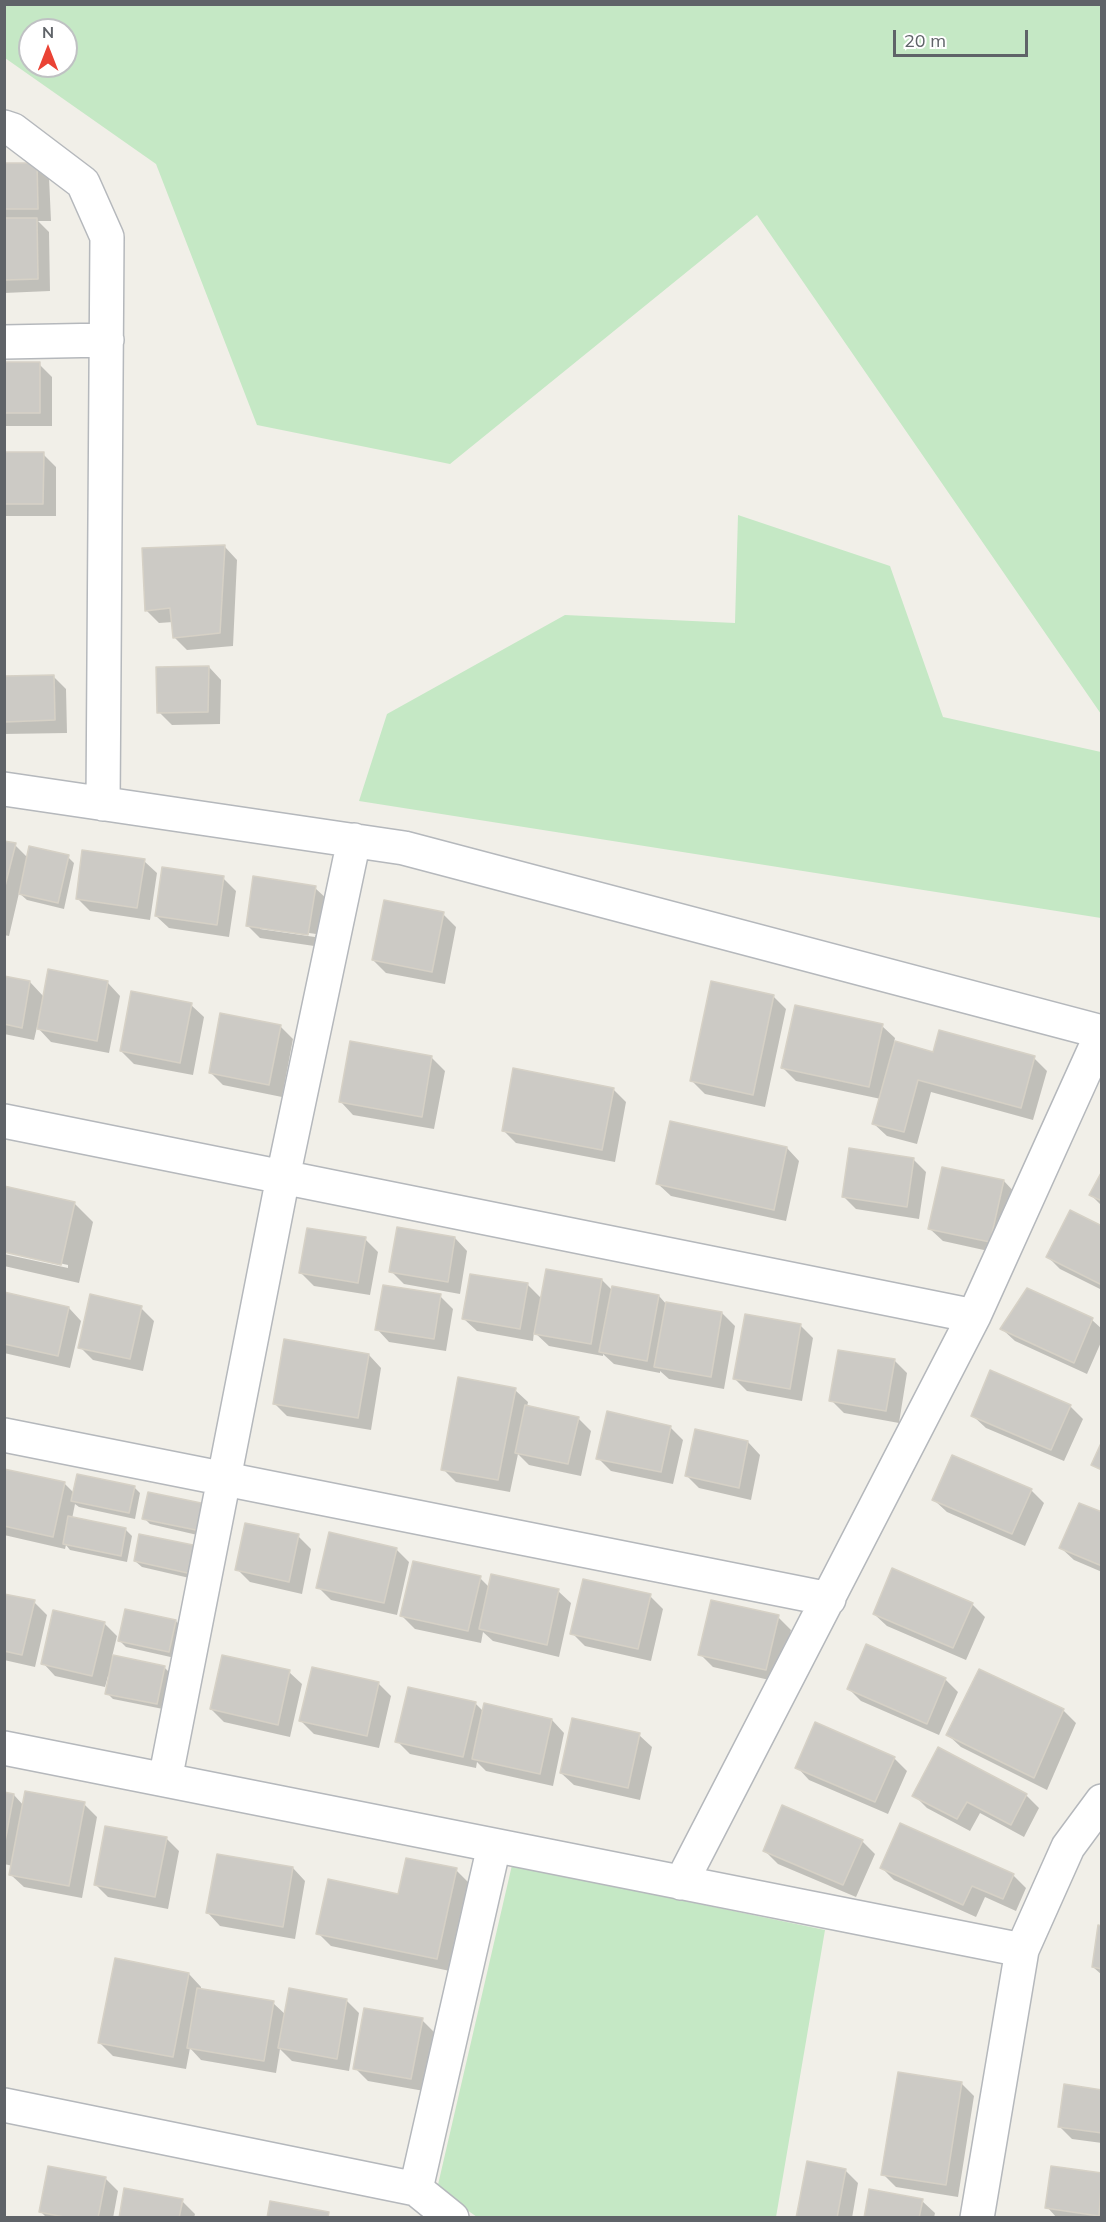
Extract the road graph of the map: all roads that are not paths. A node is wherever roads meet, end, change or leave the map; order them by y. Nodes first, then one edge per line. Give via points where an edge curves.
1 (4, 127) edge
2 (106, 340) junction
3 (4, 342) edge
4 (4, 789) edge
5 (103, 804) junction
6 (354, 840) junction
7 (1101, 1032) edge
8 (4, 1121) edge
9 (283, 1177) junction
10 (974, 1316) junction
11 (4, 1435) edge
12 (224, 1478) junction
13 (829, 1599) junction
14 (4, 1748) edge
15 (165, 1780) junction
16 (1101, 1801) edge
17 (494, 1846) junction
18 (681, 1883) junction
19 (1022, 1950) junction
20 (4, 2106) edge
21 (416, 2189) junction
22 (452, 2217) edge
23 (977, 2217) edge

1 - 2 street via 83,183 107,237
2 - 3 street
2 - 5 street
4 - 5 street
5 - 6 street
6 - 7 street via 404,848
6 - 9 street
7 - 10 street
8 - 9 street
9 - 10 street
9 - 12 street
10 - 13 street
11 - 12 street
12 - 13 street
12 - 15 street
13 - 18 street
14 - 15 street
15 - 17 street
16 - 19 street via 1068,1847
17 - 18 street
17 - 21 street
18 - 19 street
19 - 23 street
20 - 21 street
21 - 22 street

